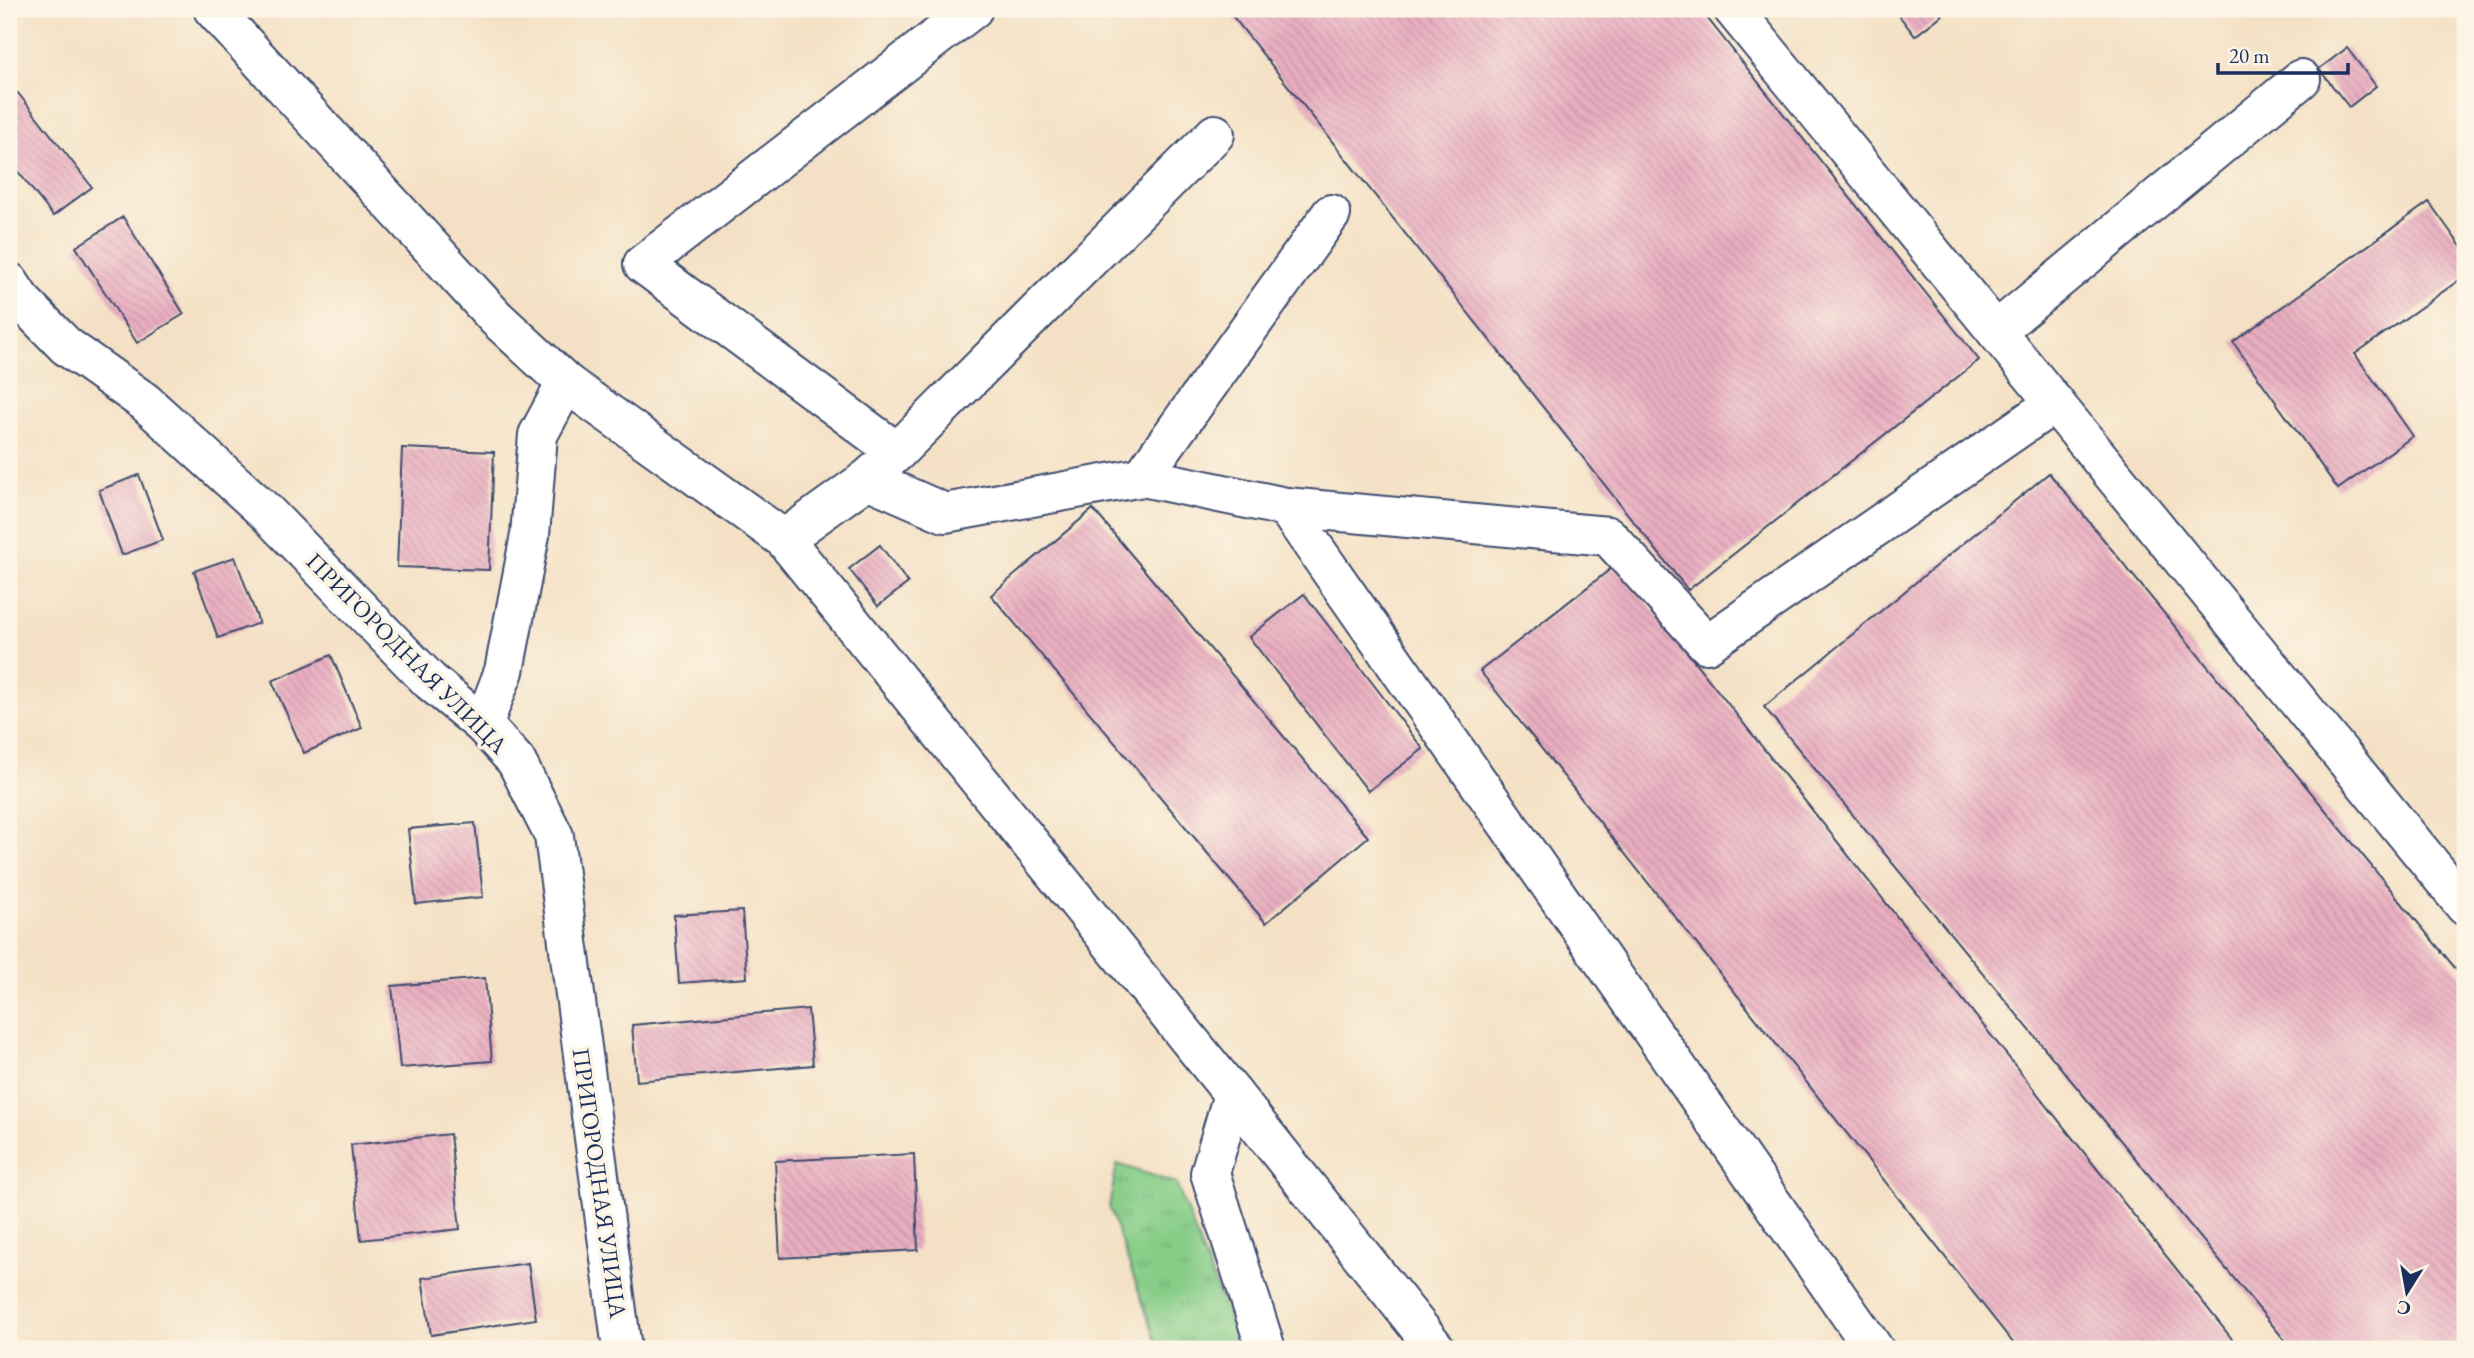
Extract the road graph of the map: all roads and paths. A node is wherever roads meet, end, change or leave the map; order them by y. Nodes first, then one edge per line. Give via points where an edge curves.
1 (213, 9) edge
2 (973, 9) edge
3 (1733, 9) edge
4 (2301, 79) dead end
5 (1215, 134) dead end
6 (1332, 214) dead end
7 (9, 282) edge
8 (1996, 331) junction
9 (566, 383) junction
10 (2055, 404) junction
11 (897, 452) junction
12 (1142, 477) junction
13 (867, 479) junction
14 (1286, 507) junction
15 (784, 539) junction
16 (483, 725) junction
17 (2465, 906) edge
18 (1233, 1094) junction
19 (622, 1349) edge
20 (1266, 1349) edge
21 (1436, 1349) edge
22 (1874, 1349) edge

1 - 9 street via 496,318
2 - 11 street via 643,264
3 - 8 street
4 - 8 street
5 - 11 street
6 - 12 street
7 - 16 street, ПРИГОРОДНАЯ УЛИЦА via 66,346 145,402 267,513 430,681
8 - 10 street
9 - 15 street
9 - 16 street via 538,435 530,535 504,671
10 - 14 street via 1707,644 1608,536
10 - 17 street
11 - 13 street
12 - 13 street via 945,513
12 - 14 street
13 - 15 street
14 - 22 street
15 - 18 street
16 - 19 street, ПРИГОРОДНАЯ УЛИЦА via 516,761 554,836
18 - 20 street via 1210,1173
18 - 21 street

